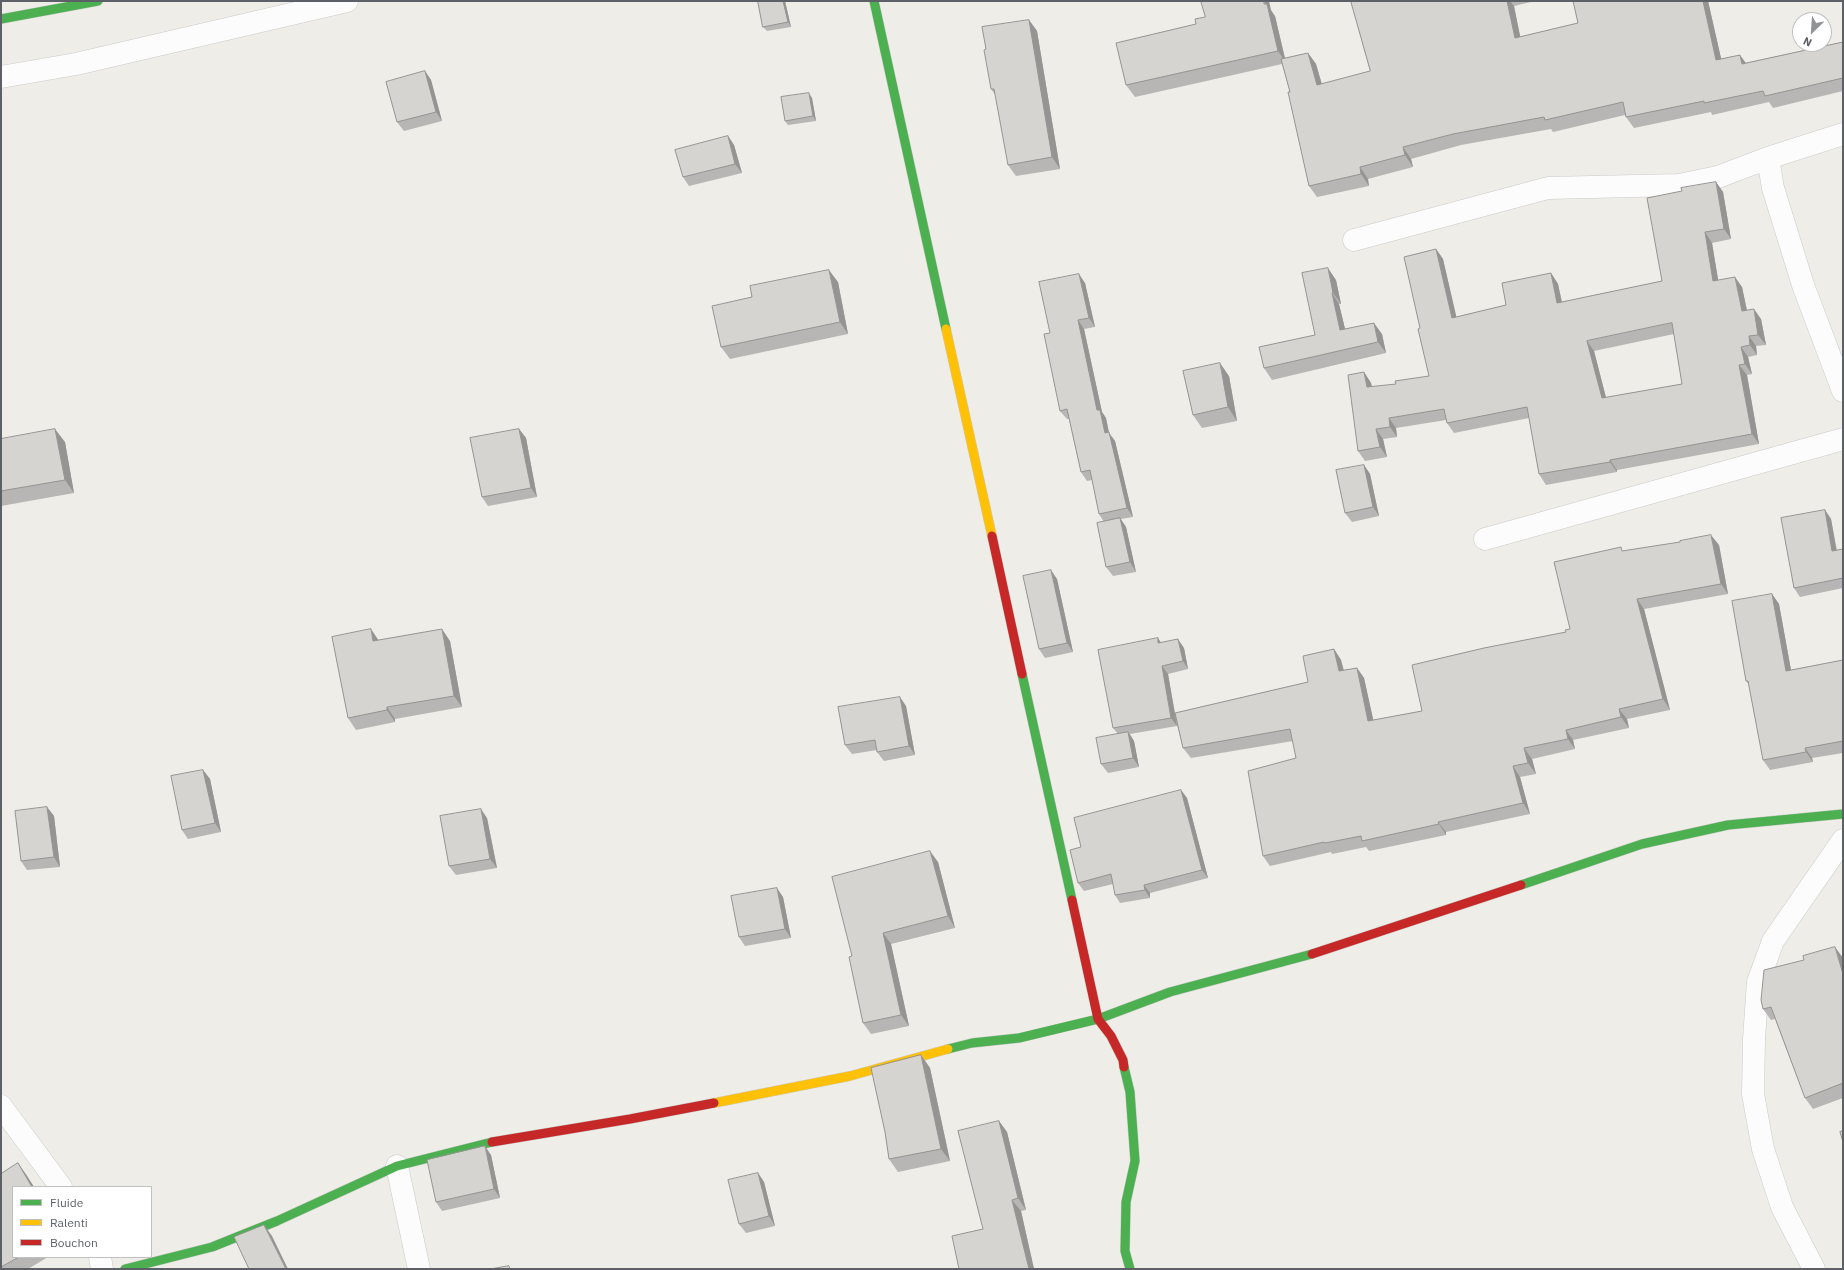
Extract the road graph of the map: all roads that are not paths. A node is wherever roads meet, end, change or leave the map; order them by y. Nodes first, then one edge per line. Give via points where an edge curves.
1 (98, 1) edge
2 (347, 1) edge
3 (874, 1) edge
4 (293, 7) edge
5 (1, 19) edge
6 (1, 77) edge
7 (1843, 134) edge
8 (1768, 158) junction
9 (1354, 240) dead end
10 (1843, 391) edge
11 (1843, 439) edge
12 (1485, 539) dead end
13 (1843, 814) edge
14 (1843, 840) edge
15 (1098, 1019) junction
16 (1, 1106) edge
17 (397, 1166) junction
18 (60, 1186) edge
19 (100, 1258) edge
20 (102, 1269) edge
21 (125, 1269) edge
22 (419, 1269) edge
23 (1130, 1269) edge
24 (1814, 1269) edge

1 - 5 street
2 - 4 street
3 - 15 street
4 - 6 street via 76,64
7 - 8 street
8 - 9 street via 1718,177 1679,185 1548,188
8 - 10 street via 1773,188 1803,285
11 - 12 street
13 - 15 street via 1728,825 1642,844 1333,948 1170,992
14 - 24 street via 1773,940 1758,982 1754,1038 1753,1094 1762,1149 1782,1207
15 - 17 street via 1019,1038 972,1043 850,1076 630,1119 480,1144
15 - 23 street via 1111,1036 1123,1060 1130,1092 1135,1161 1126,1202 1125,1251
16 - 18 street
17 - 21 street via 277,1221 212,1247
17 - 22 street
19 - 20 street

